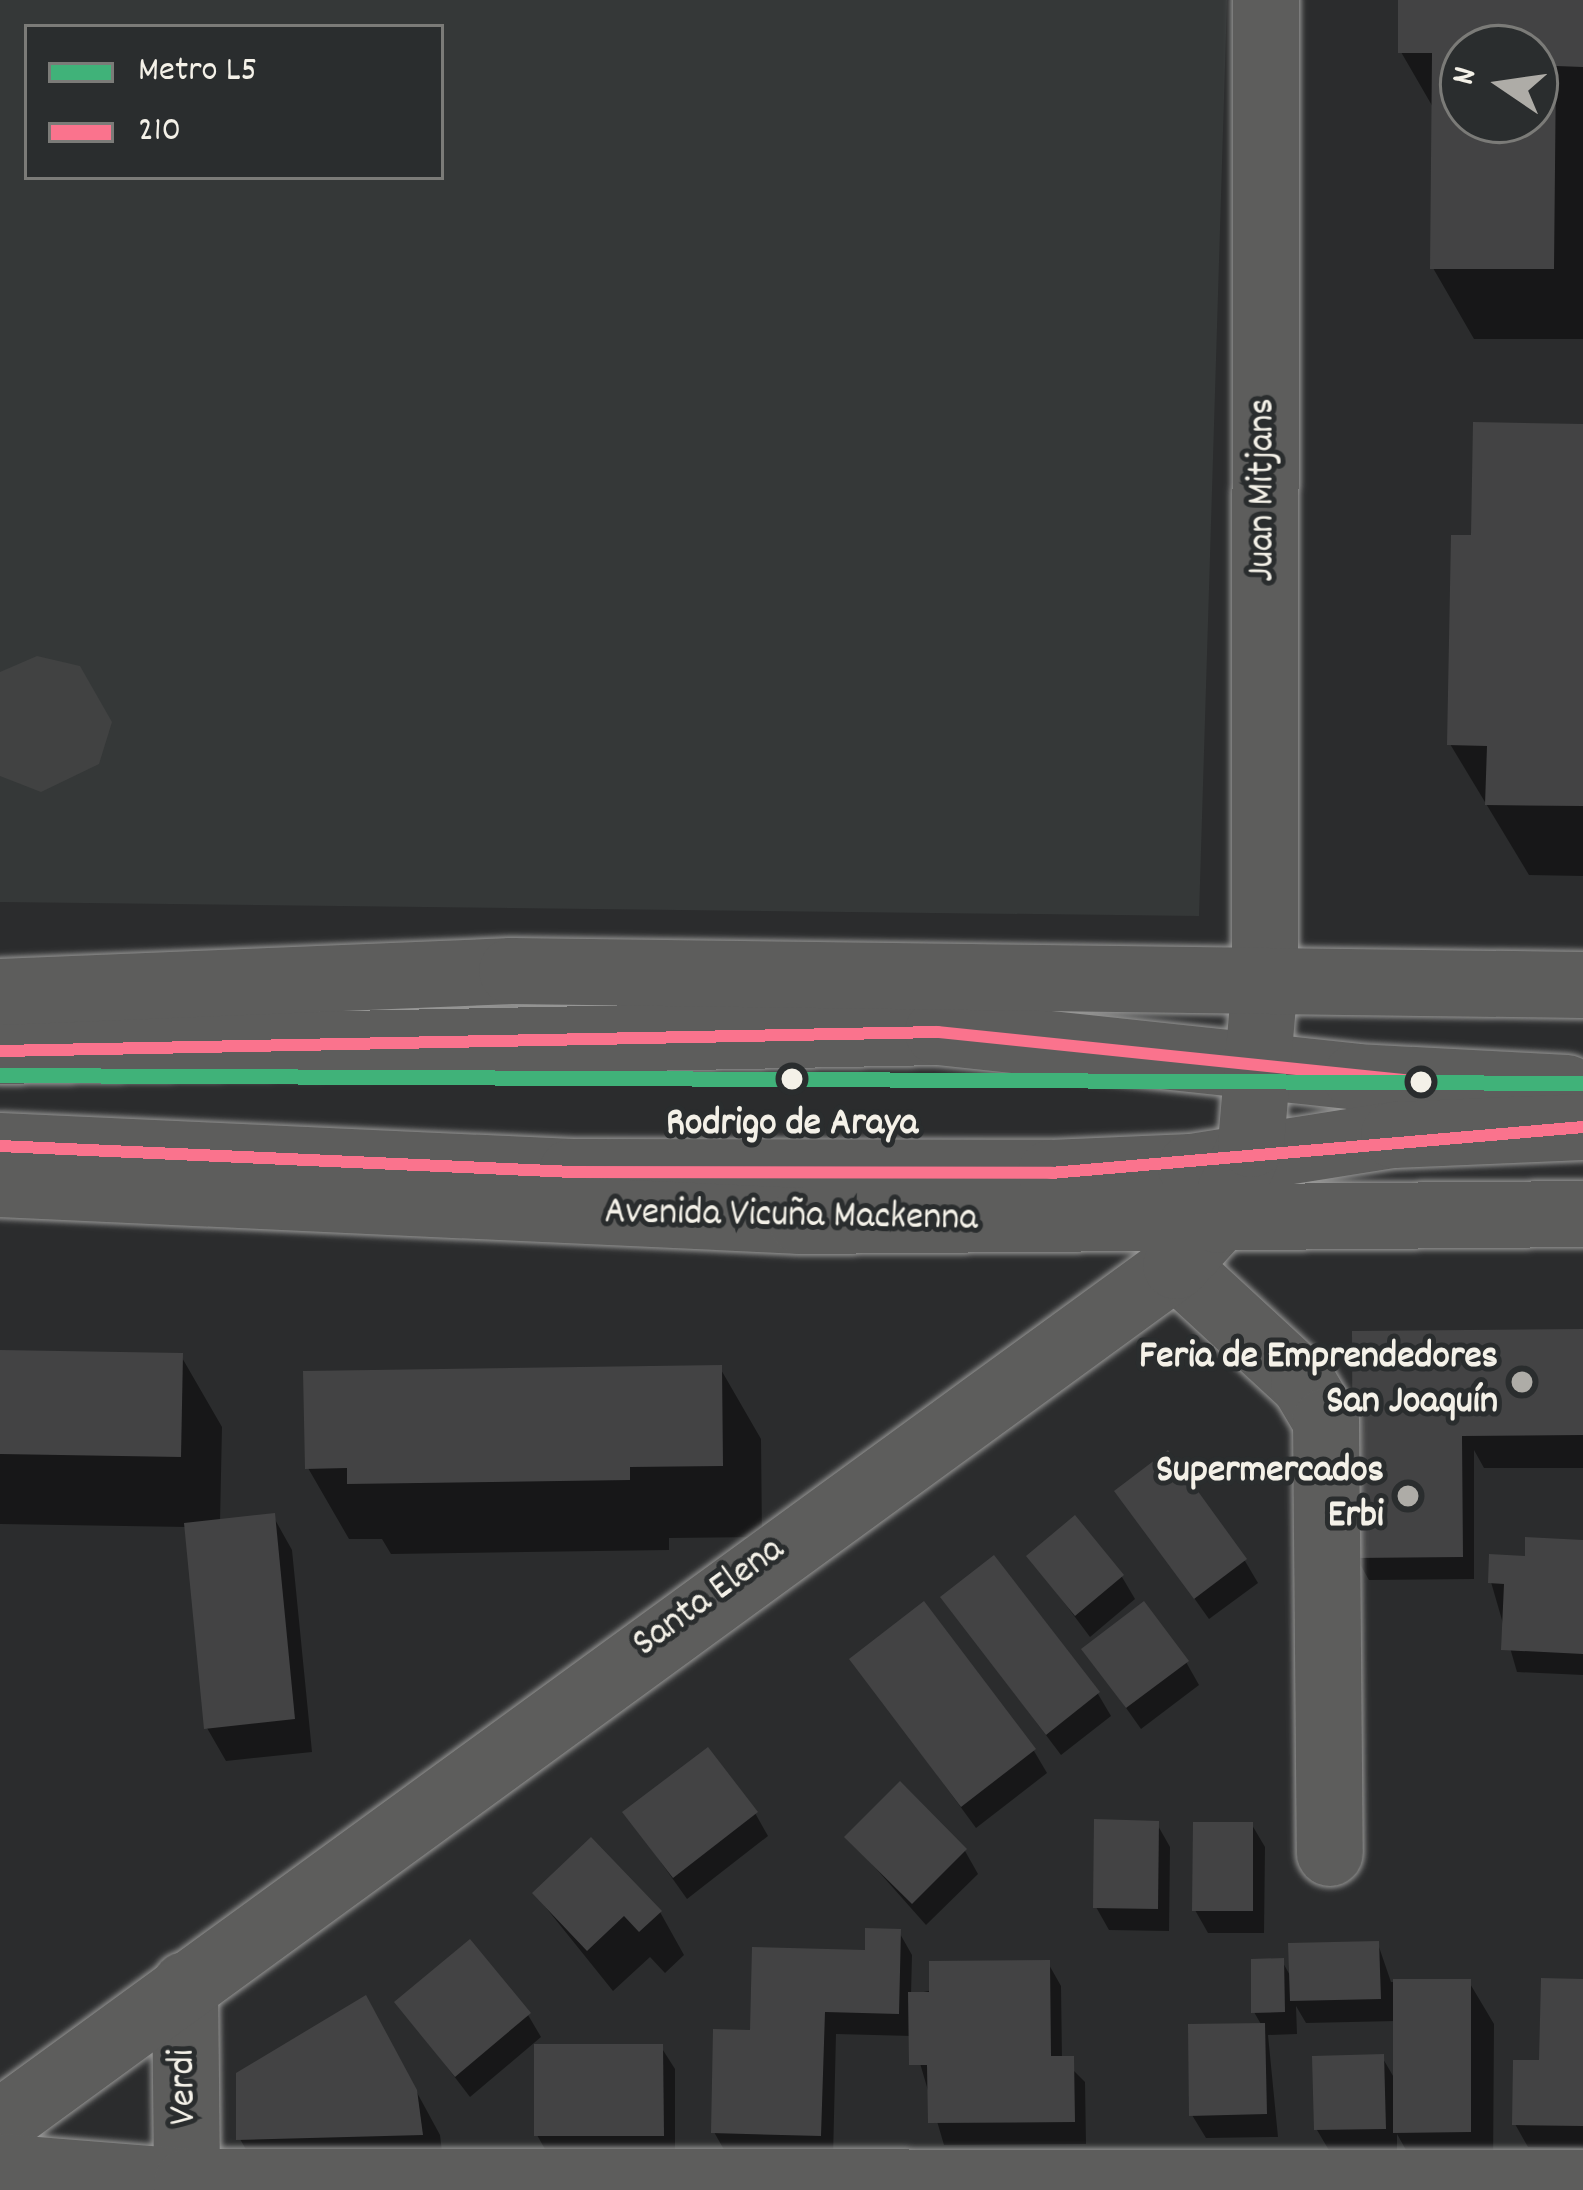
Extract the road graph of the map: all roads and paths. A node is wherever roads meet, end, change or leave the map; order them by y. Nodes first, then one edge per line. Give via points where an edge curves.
1 (1266, 0) edge
2 (1265, 980) junction
3 (1583, 985) edge
4 (0, 992) edge
5 (0, 1051) edge
6 (1261, 1064) junction
7 (1583, 1088) edge
8 (1583, 1127) edge
9 (0, 1146) edge
10 (1246, 1160) junction
11 (0, 1184) edge
12 (1583, 1214) edge
13 (1197, 1243) junction
14 (1330, 1853) dead end
15 (184, 1985) junction
16 (0, 2123) edge
17 (0, 2168) edge
18 (1583, 2183) edge
19 (187, 2186) edge
20 (1209, 2187) edge

1 - 2 street, Juan Mitjans
2 - 3 street
2 - 4 street via 512,971
2 - 6 street, Santa Elena
5 - 6 street via 938,1032
6 - 7 street
6 - 10 street, Santa Elena
8 - 10 street via 1394,1135
9 - 10 street via 760,1174
10 - 13 street, Santa Elena
11 - 13 street, Avenida Vicuña Mackenna
12 - 13 street, Avenida Vicuña Mackenna
13 - 14 street via 1326,1421
13 - 15 street, Santa Elena
15 - 16 street, Santa Elena
15 - 19 street, Verdi
17 - 19 street
18 - 20 street
19 - 20 street

